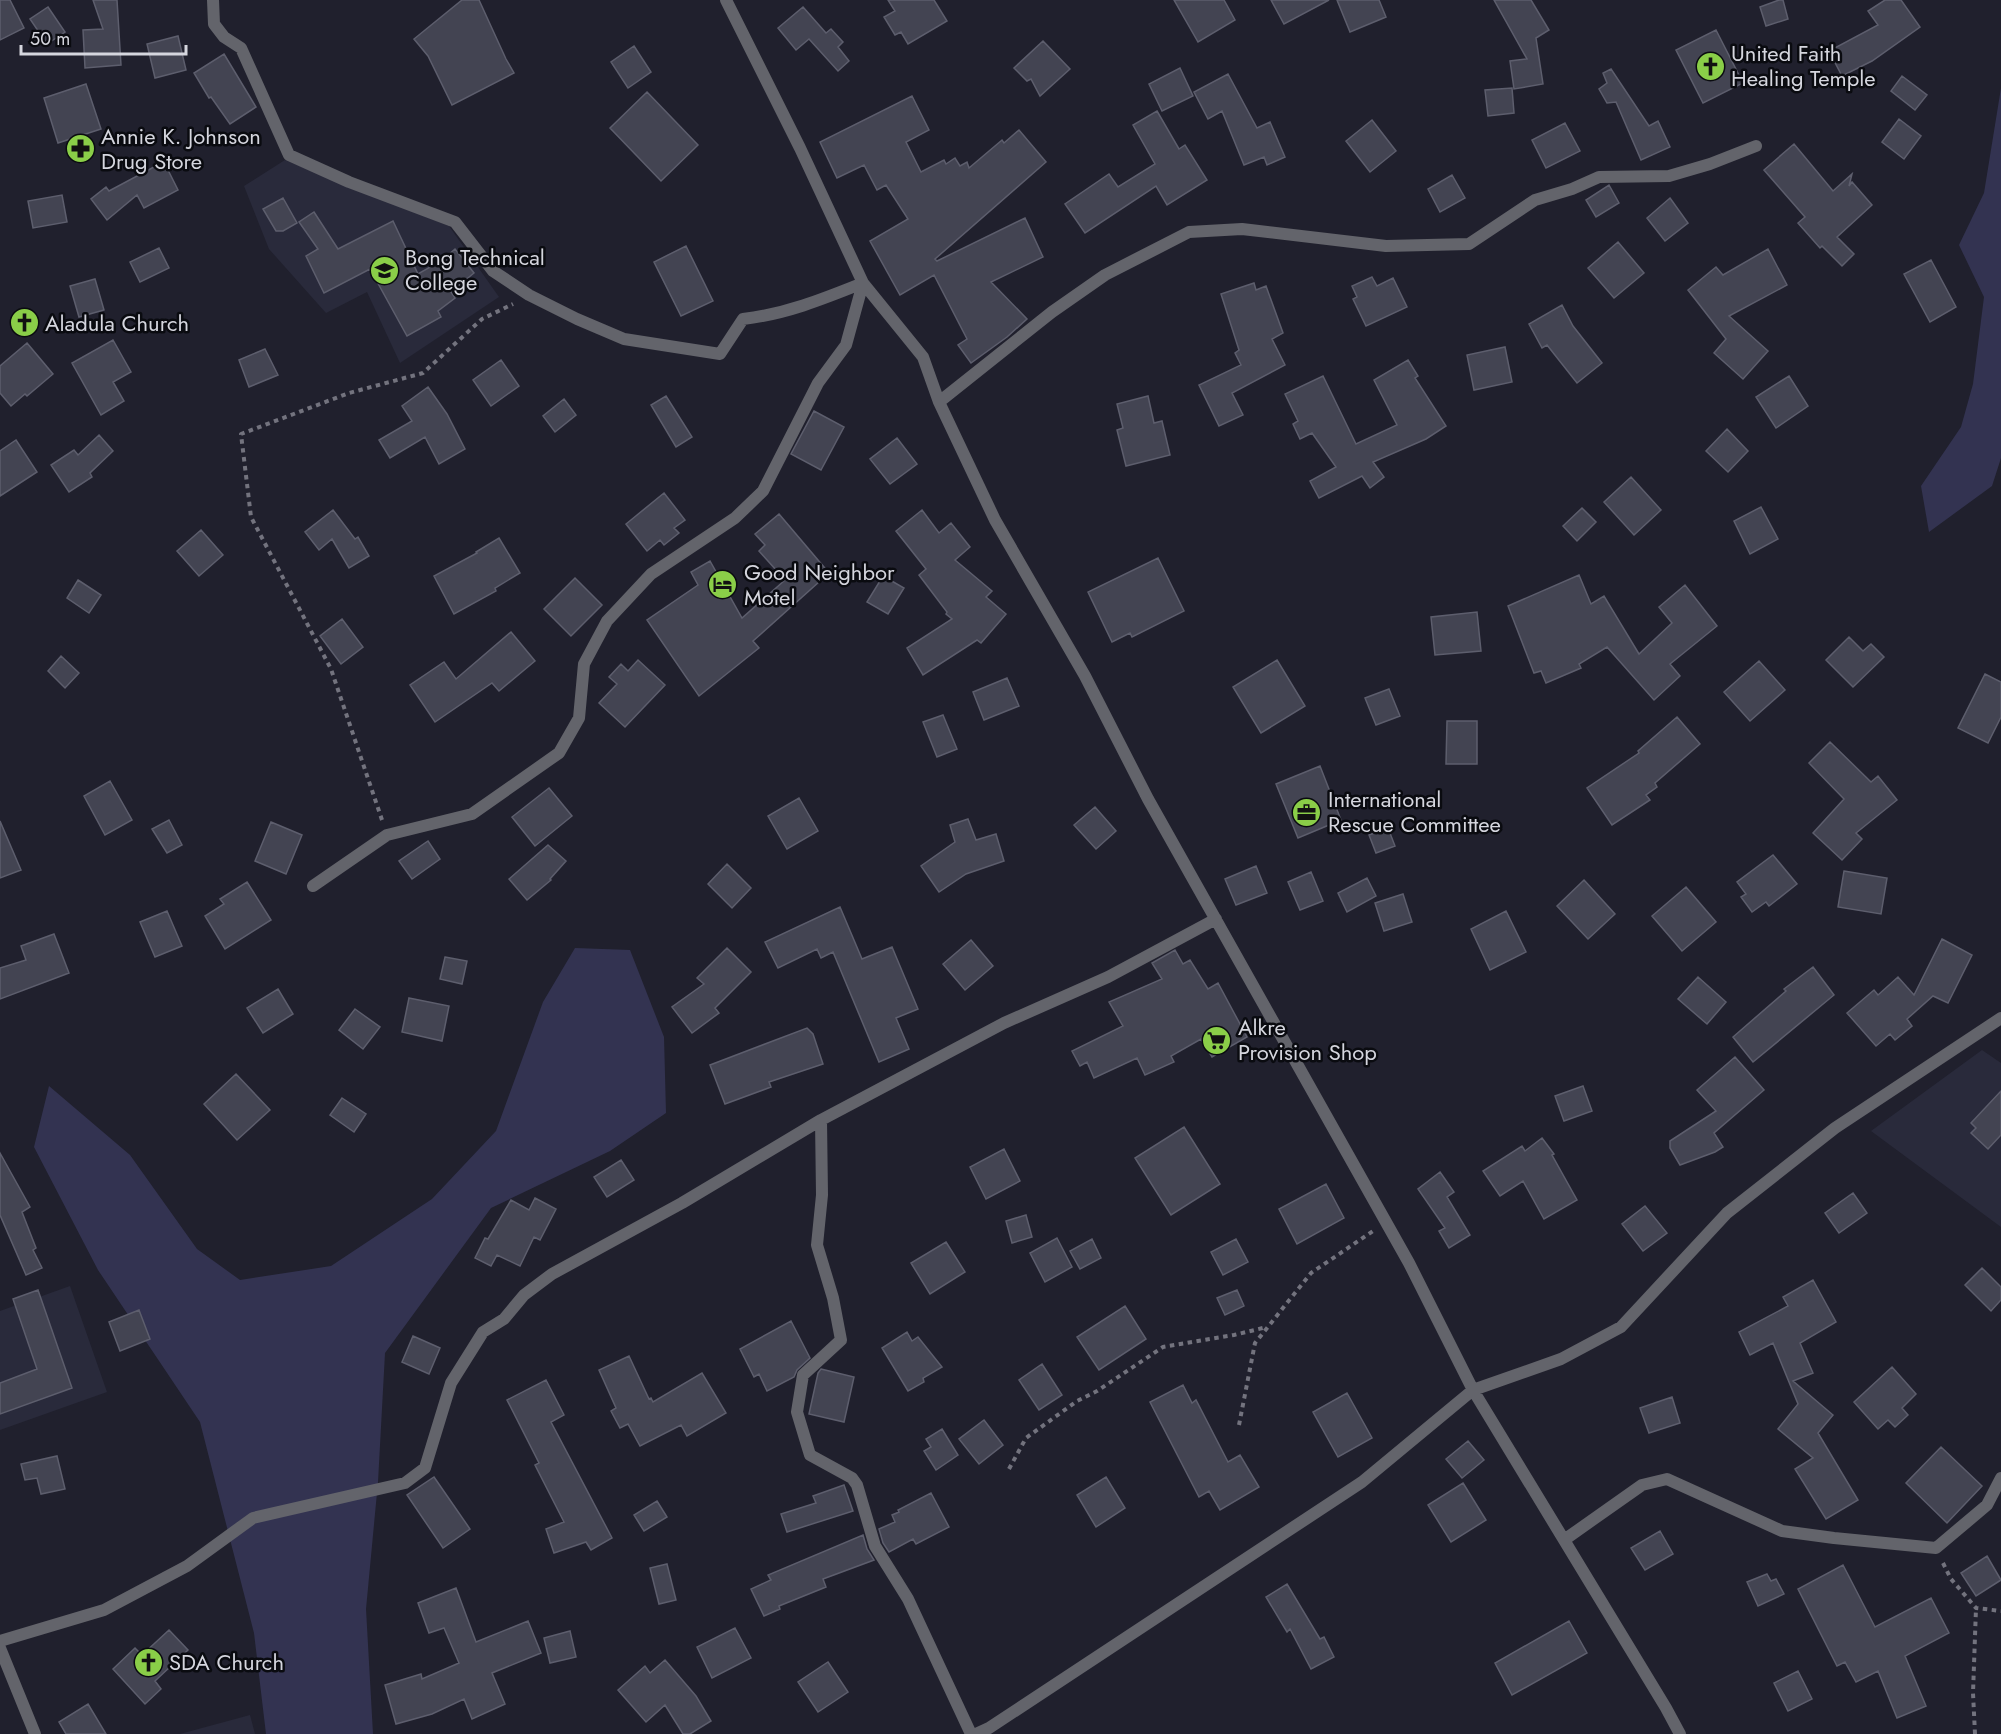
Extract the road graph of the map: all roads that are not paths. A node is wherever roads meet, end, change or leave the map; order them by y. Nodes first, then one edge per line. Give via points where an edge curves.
1 (213, 0) edge
2 (726, 0) edge
3 (1756, 146) dead end
4 (863, 283) junction
5 (939, 402) junction
6 (313, 886) dead end
7 (1216, 919) junction
8 (2001, 1018) edge
9 (821, 1120) junction
10 (1473, 1390) junction
11 (2001, 1478) edge
12 (1564, 1540) junction
13 (0, 1641) edge
14 (0, 1648) edge
15 (991, 1731) edge
16 (36, 1734) edge
17 (971, 1734) edge
18 (976, 1734) edge
19 (1680, 1734) edge

1 - 4 street via 214,24 224,38 241,48 289,155 455,222 492,271 529,295 624,339 720,354 743,319 813,303
2 - 4 street
3 - 5 street via 1669,176 1599,177 1535,200 1469,244 1386,246 1242,229 1189,232 1105,275
4 - 5 street via 923,357
4 - 6 street via 846,345 818,383 763,491 735,518 651,574 607,621 584,664 579,718 559,753 472,814 387,835
5 - 7 street via 995,520 1085,676
7 - 9 street via 1108,977 1004,1023
7 - 10 street via 1386,1222
8 - 10 street via 1835,1128 1727,1213 1622,1327 1561,1359
9 - 13 street via 552,1274 524,1295 504,1319 483,1332 451,1383 425,1468 405,1483 253,1518 187,1566 104,1610
9 - 17 street via 822,1196 817,1245 841,1340 803,1375 797,1412 810,1455 852,1478 857,1485 875,1546 908,1599
10 - 12 street
10 - 15 street via 1362,1482
11 - 12 street via 1987,1505 1936,1548 1782,1531 1667,1479 1642,1485
12 - 19 street
14 - 16 street
15 - 18 street

